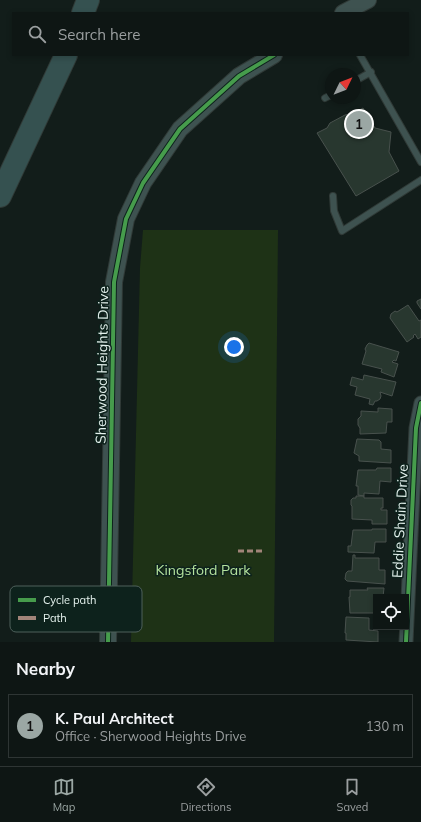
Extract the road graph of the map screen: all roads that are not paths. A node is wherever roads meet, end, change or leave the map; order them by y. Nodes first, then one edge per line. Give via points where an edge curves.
1 (88, 0) edge
2 (368, 0) edge
3 (83, 12) edge
4 (345, 12) edge
5 (66, 56) edge
6 (272, 56) edge
7 (361, 56) edge
8 (371, 72) junction
9 (361, 78) edge
10 (421, 162) edge
11 (421, 180) edge
12 (0, 196) edge
13 (333, 196) dead end
14 (421, 402) edge
15 (109, 586) edge
16 (108, 632) edge
17 (108, 642) edge
18 (406, 642) edge

1 - 3 highway
2 - 4 street
5 - 12 highway
6 - 15 street, Sherwood Heights Drive via 239,76 180,129 143,183 126,219 114,282
7 - 8 lane
8 - 9 lane
8 - 10 lane
11 - 13 lane via 342,231 334,211
14 - 18 street, Eddie Shain Drive via 416,428
16 - 17 street, Sherwood Heights Drive

